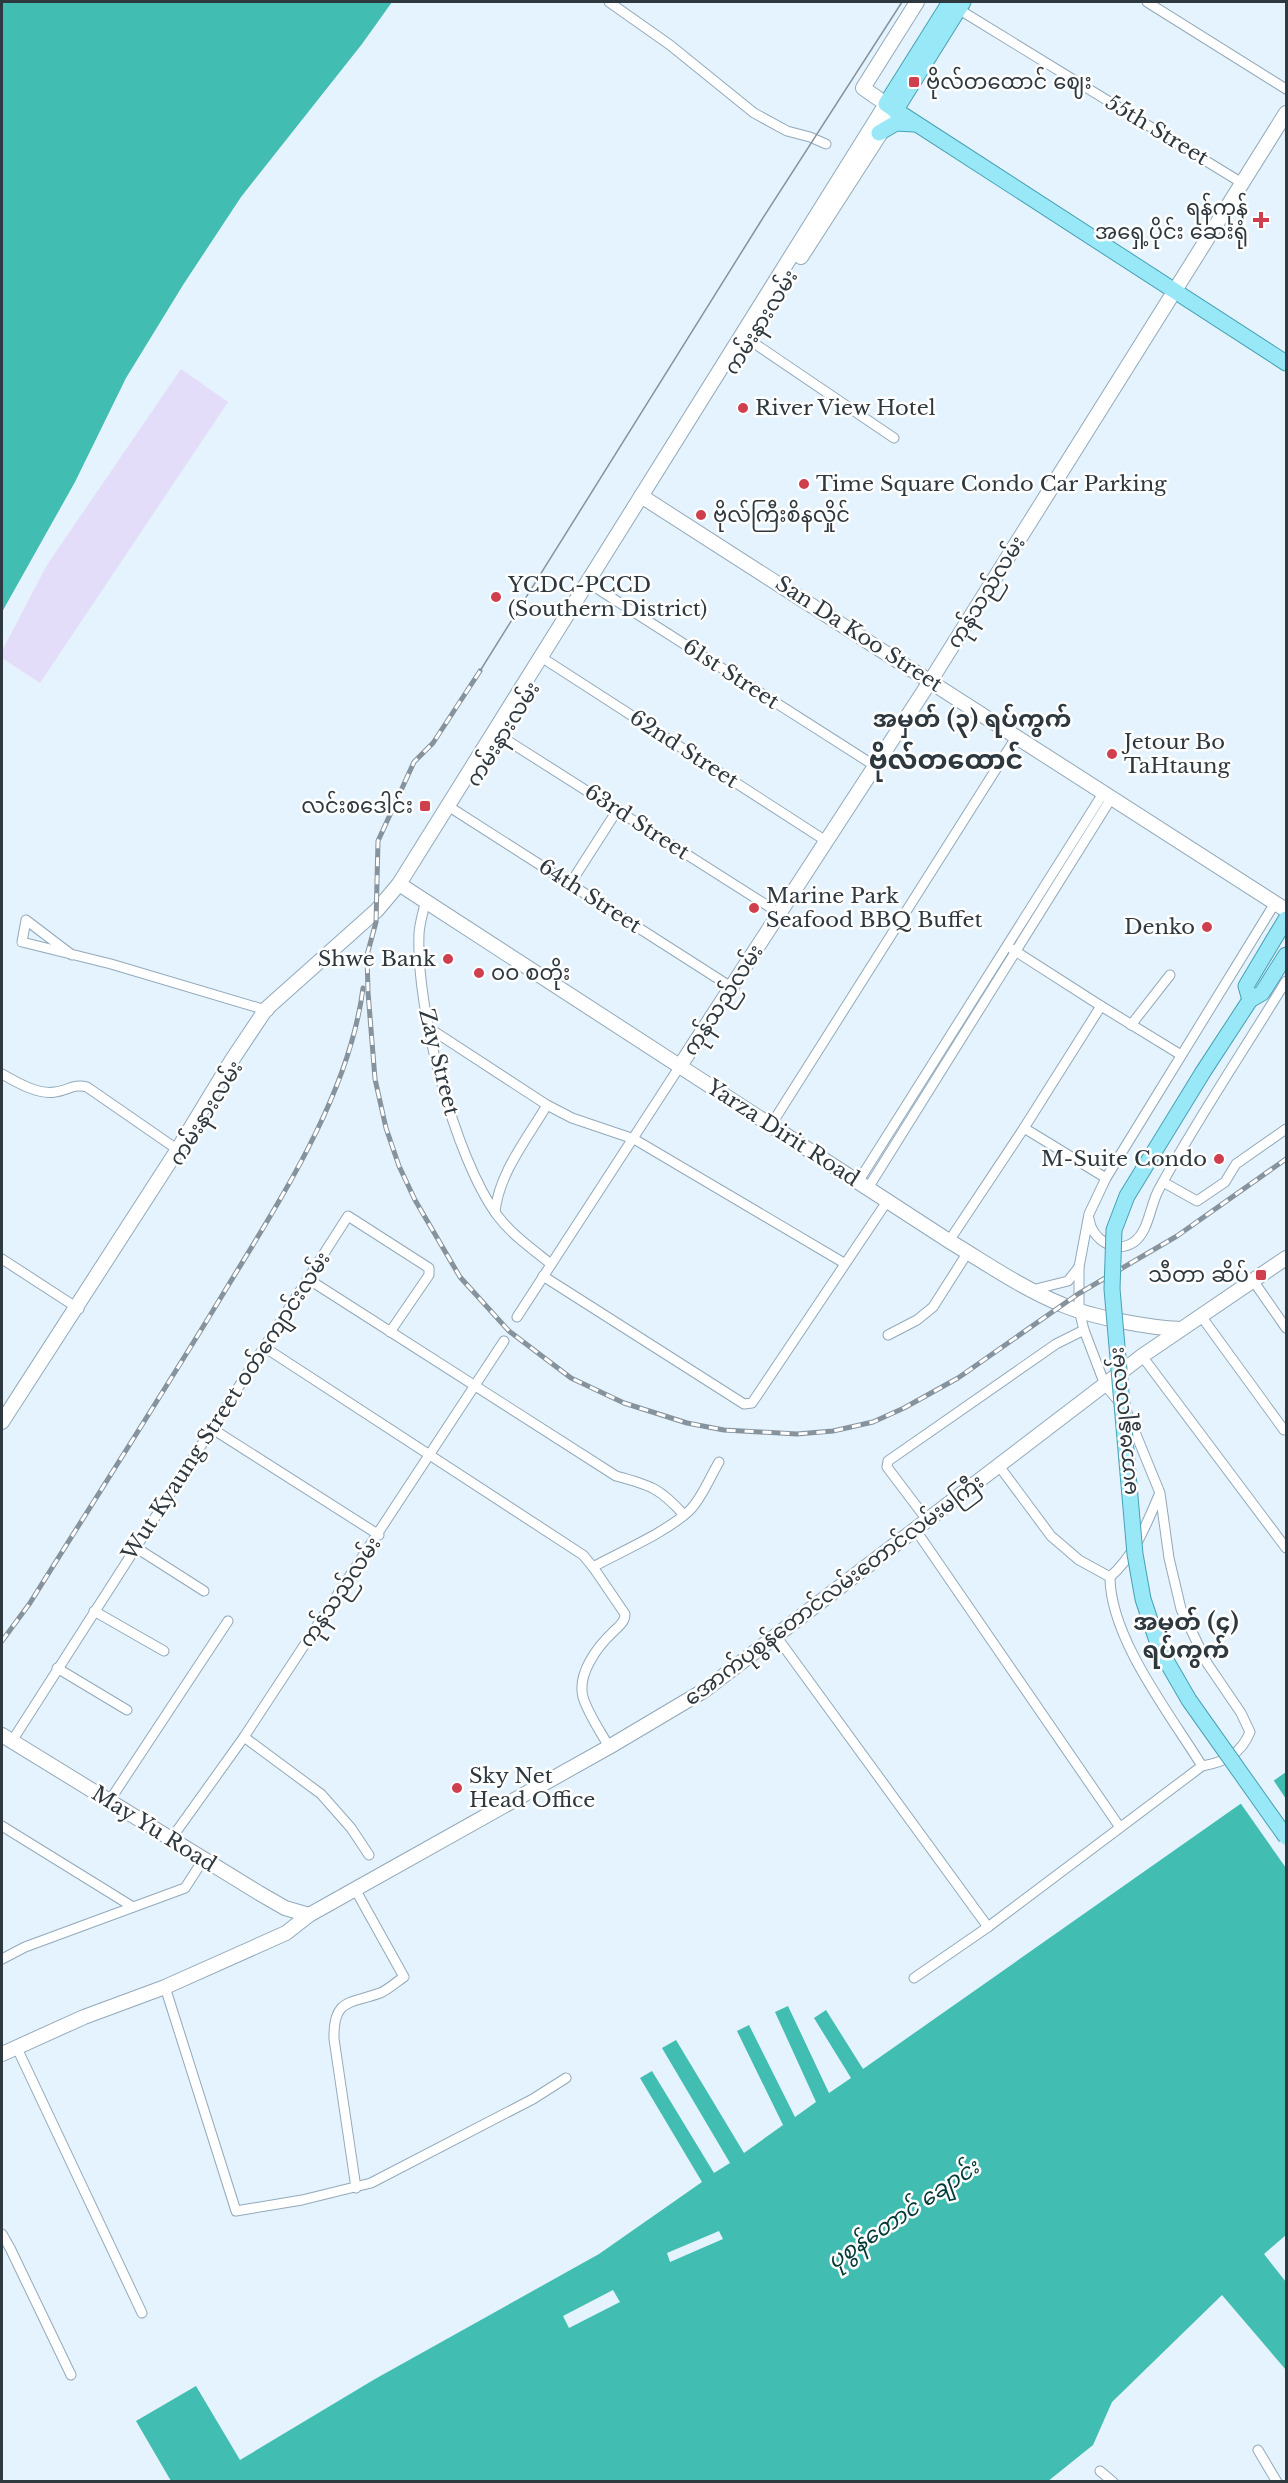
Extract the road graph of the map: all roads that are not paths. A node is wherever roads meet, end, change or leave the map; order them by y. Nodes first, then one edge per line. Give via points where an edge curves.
1 (609, 2) edge
2 (917, 2) edge
3 (1147, 2) edge
4 (955, 4) edge
5 (915, 79) junction
6 (1287, 89) edge
7 (890, 107) junction
8 (1287, 113) edge
9 (914, 124) junction
10 (879, 133) junction
11 (826, 144) dead end
12 (1242, 183) junction
13 (1173, 291) junction
14 (746, 337) junction
15 (1287, 363) edge
16 (894, 438) dead end
17 (645, 498) junction
18 (591, 585) junction
19 (544, 659) junction
20 (931, 680) junction
21 (498, 734) junction
22 (1017, 736) junction
23 (875, 766) junction
24 (1108, 795) junction
25 (452, 808) junction
26 (618, 809) junction
27 (826, 841) junction
28 (570, 884) junction
29 (402, 887) junction
30 (425, 903) junction
31 (1281, 907) edge
32 (779, 913) junction
33 (1287, 919) edge
34 (1011, 949) junction
35 (72, 955) junction
36 (1287, 955) edge
37 (1170, 975) dead end
38 (1287, 981) edge
39 (731, 987) junction
40 (1250, 1000) junction
41 (1101, 1006) junction
42 (269, 1010) junction
43 (963, 1015) junction
44 (972, 1022) junction
45 (1131, 1025) junction
46 (429, 1028) junction
47 (1181, 1055) junction
48 (933, 1063) junction
49 (680, 1066) junction
50 (943, 1068) junction
51 (2, 1074) edge
52 (548, 1105) junction
53 (771, 1125) junction
54 (1024, 1128) junction
55 (1287, 1129) edge
56 (634, 1139) junction
57 (180, 1150) junction
58 (1106, 1178) junction
59 (1162, 1182) junction
60 (863, 1185) junction
61 (888, 1200) junction
62 (495, 1212) junction
63 (1089, 1214) junction
64 (949, 1241) junction
65 (968, 1252) junction
66 (1287, 1258) edge
67 (2, 1259) edge
68 (844, 1263) junction
69 (551, 1264) junction
70 (1079, 1267) junction
71 (543, 1276) junction
72 (308, 1279) junction
73 (1252, 1280) junction
74 (1032, 1290) junction
75 (77, 1308) junction
76 (1079, 1310) junction
77 (1201, 1316) junction
78 (517, 1317) dead end
79 (1287, 1328) edge
80 (1181, 1329) junction
81 (1084, 1330) junction
82 (390, 1332) junction
83 (888, 1335) dead end
84 (504, 1341) dead end
85 (264, 1347) junction
86 (1143, 1356) junction
87 (1105, 1385) junction
88 (475, 1386) junction
89 (2, 1422) edge
90 (211, 1428) junction
91 (1284, 1430) dead end
92 (2, 1432) edge
93 (430, 1455) junction
94 (719, 1462) dead end
95 (999, 1466) junction
96 (1160, 1493) junction
97 (684, 1515) junction
98 (927, 1520) junction
99 (915, 1529) junction
100 (379, 1534) junction
101 (135, 1547) junction
102 (1287, 1548) edge
103 (593, 1567) junction
104 (1110, 1577) junction
105 (204, 1591) dead end
106 (94, 1611) junction
107 (228, 1621) dead end
108 (776, 1636) junction
109 (164, 1651) dead end
110 (57, 1668) junction
111 (127, 1710) dead end
112 (244, 1737) junction
113 (7, 1738) edge
114 (609, 1747) junction
115 (1202, 1766) junction
116 (110, 1800) junction
117 (2, 1826) edge
118 (1119, 1826) junction
119 (1287, 1837) edge
120 (171, 1839) junction
121 (369, 1855) dead end
122 (203, 1860) junction
123 (355, 1889) junction
124 (133, 1907) junction
125 (309, 1915) junction
126 (988, 1927) junction
127 (2, 1959) edge
128 (914, 1978) dead end
129 (165, 1986) junction
130 (16, 2046) junction
131 (2, 2054) edge
132 (566, 2078) dead end
133 (356, 2188) junction
134 (2, 2234) edge
135 (142, 2313) dead end
136 (70, 2375) dead end
137 (1258, 2451) dead end
138 (1100, 2471) dead end
139 (1113, 2481) edge
140 (1277, 2481) edge

1 - 11 street via 762,118
2 - 7 main road via 863,88
3 - 6 street
4 - 5 main road, ကမ်းနားလမ်း
4 - 7 main road, ကမ်းနားလမ်း
4 - 12 street, 55th Street
5 - 7 main road, ကမ်းနားလမ်း
5 - 9 main road via 907,102
7 - 9 main road
7 - 10 main road, ကမ်းနားလမ်း
7 - 14 main road, ကမ်းနားလမ်း
8 - 12 main road, ကုန်သည်လမ်း
9 - 10 main road via 896,123
9 - 13 main road
10 - 14 main road, ကမ်းနားလမ်း
12 - 13 main road, ကုန်သည်လမ်း
13 - 15 main road
13 - 20 main road, ကုန်သည်လမ်း
14 - 16 street
14 - 17 main road, ကမ်းနားလမ်း
17 - 18 main road, ကမ်းနားလမ်း
17 - 20 main road, San Da Koo Street
18 - 19 main road, ကမ်းနားလမ်း
18 - 23 street, 61st Street
19 - 21 main road, ကမ်းနားလမ်း
19 - 27 street, 62nd Street
20 - 22 main road, San Da Koo Street
20 - 23 main road, ကုန်သည်လမ်း
21 - 25 main road, ကမ်းနားလမ်း
21 - 26 street, 63rd Street
22 - 24 main road, San Da Koo Street
22 - 53 street
23 - 27 main road, ကုန်သည်လမ်း
24 - 31 main road, San Da Koo Street
24 - 34 street
25 - 28 street, 64th Street
25 - 29 main road, ကမ်းနားလမ်း
26 - 28 street
26 - 32 street, 63rd Street
27 - 32 main road, ကုန်သည်လမ်း
28 - 39 street, 64th Street
29 - 30 main road, Yarza Dirit Road
29 - 42 main road, ကမ်းနားလမ်း via 385,913
30 - 46 street, Zay Street via 419,934 423,1001
30 - 49 main road, Yarza Dirit Road
31 - 47 street
32 - 39 main road, ကုန်သည်လမ်း
33 - 40 main road, မဟာဗန္ဓုလလမ်း via 1246,986
34 - 41 street
34 - 43 street
34 - 44 street
35 - 35 street via 33,924 26,920 22,942
35 - 42 street
36 - 40 main road, မဟာဗန္ဓုလလမ်း via 1262,993
37 - 45 street
38 - 59 street
39 - 49 main road, ကုန်သည်လမ်း
40 - 119 main road, မဟာဗန္ဓုလလမ်း, bridge via 1127,1196 1114,1230 1112,1289 1135,1554 1143,1599 1160,1650 1189,1700
41 - 45 street
41 - 54 street
42 - 57 main road, ကမ်းနားလမ်း
43 - 44 street
43 - 48 street
44 - 50 street
45 - 47 street
46 - 52 street
46 - 62 street, Zay Street via 459,1141
47 - 58 street
48 - 50 street
48 - 60 street
49 - 53 main road, Yarza Dirit Road
49 - 56 street
50 - 60 street
51 - 57 street via 20,1084 53,1093 78,1084 87,1087
52 - 56 street via 572,1118
52 - 62 street via 508,1170 497,1194
53 - 60 main road, Yarza Dirit Road
54 - 58 street
54 - 64 street
55 - 59 street via 1236,1164 1225,1182 1197,1201
56 - 68 street
56 - 69 street
57 - 75 main road, ကမ်းနားလမ်း
58 - 63 street
59 - 63 street via 1144,1230 1134,1243 1104,1243 1095,1236
60 - 61 main road, Yarza Dirit Road
61 - 64 main road, Yarza Dirit Road
61 - 68 street
62 - 69 street, Zay Street via 508,1229
63 - 70 street
64 - 65 main road, Yarza Dirit Road
65 - 74 main road, Yarza Dirit Road
65 - 83 street via 933,1306 917,1320
66 - 73 main road, အောက်ပုစွန်တောင်လမ်းတောင်လမ်းမကြီး
67 - 75 street
68 - 71 street via 760,1394 752,1403 744,1404
69 - 71 street
70 - 74 street via 1068,1281
70 - 76 street
71 - 78 street
72 - 82 street
72 - 82 street, Wut Kyaung Street ဝတ်ကျောင်းလမ်း via 348,1216 351,1217 429,1268
72 - 85 street, Wut Kyaung Street ဝတ်ကျောင်းလမ်း
73 - 77 main road, အောက်ပုစွန်တောင်လမ်းတောင်လမ်းမကြီး
73 - 79 street
74 - 76 main road, Yarza Dirit Road
75 - 89 main road, ကမ်းနားလမ်း
75 - 92 main road, ကမ်းနားလမ်း
76 - 80 main road, Yarza Dirit Road
76 - 81 street
77 - 80 main road, အောက်ပုစွန်တောင်လမ်းတောင်လမ်းမကြီး
77 - 91 street
80 - 86 main road, အောက်ပုစွန်တောင်လမ်းတောင်လမ်းမကြီး
81 - 87 street
81 - 98 street via 1056,1344 888,1461 887,1467
82 - 88 street
84 - 88 street, ကုန်သည်လမ်း
85 - 90 street, Wut Kyaung Street ဝတ်ကျောင်းလမ်း
85 - 93 street
86 - 87 main road, အောက်ပုစွန်တောင်လမ်းတောင်လမ်းမကြီး
86 - 102 street
87 - 95 main road, အောက်ပုစွန်တောင်လမ်းတောင်လမ်းမကြီး
87 - 96 street via 1126,1410
88 - 93 street, ကုန်သည်လမ်း
88 - 97 street via 616,1476 666,1495
90 - 100 street
90 - 101 street, Wut Kyaung Street ဝတ်ကျောင်းလမ်း
93 - 100 street, ကုန်သည်လမ်း
93 - 103 street via 583,1555
94 - 97 street
95 - 98 main road, အောက်ပုစွန်တောင်လမ်းတောင်လမ်းမကြီး
95 - 104 street via 1051,1536 1079,1560
96 - 104 street via 1125,1564
96 - 115 street via 1180,1610 1250,1732 1244,1746 1235,1753 1216,1764
97 - 103 street
98 - 99 main road, အောက်ပုစွန်တောင်လမ်းတောင်လမ်းမကြီး
99 - 108 main road, အောက်ပုစွန်တောင်လမ်းတောင်လမ်းမကြီး
99 - 118 street
100 - 112 street, ကုန်သည်လမ်း
101 - 105 street
101 - 106 street, Wut Kyaung Street ဝတ်ကျောင်းလမ်း
103 - 114 street via 625,1614 593,1657 583,1684 583,1697
104 - 115 street via 1110,1595 1136,1660
106 - 109 street
106 - 110 street, Wut Kyaung Street ဝတ်ကျောင်းလမ်း
107 - 116 street
108 - 114 main road, အောက်ပုစွန်တောင်လမ်းတောင်လမ်းမကြီး via 705,1690
108 - 126 street
110 - 111 street
110 - 113 street, Wut Kyaung Street ဝတ်ကျောင်းလမ်း
112 - 120 street, ကုန်သည်လမ်း
112 - 121 street via 321,1794
113 - 116 main road, May Yu Road
114 - 123 main road, အောက်ပုစွန်တောင်လမ်းတောင်လမ်းမကြီး
115 - 118 street
116 - 120 main road, May Yu Road
117 - 124 street
118 - 126 street
120 - 122 main road, May Yu Road
122 - 124 street via 185,1888
122 - 125 main road, May Yu Road via 285,1908
123 - 125 main road, အောက်ပုစွန်တောင်လမ်းတောင်လမ်းမကြီး
123 - 133 street via 404,1977 382,1992 352,2000 338,2010 333,2021
124 - 127 street
125 - 129 main road, အောက်ပုစွန်တောင်လမ်းတောင်လမ်းမကြီး via 286,1933
126 - 128 street
129 - 130 main road, အောက်ပုစွန်တောင်လမ်းတောင်လမ်းမကြီး
129 - 133 street via 236,2211
130 - 131 main road, အောက်ပုစွန်တောင်လမ်းတောင်လမ်းမကြီး
130 - 135 street
132 - 133 street via 405,2166
134 - 136 street
137 - 140 street
138 - 139 street

